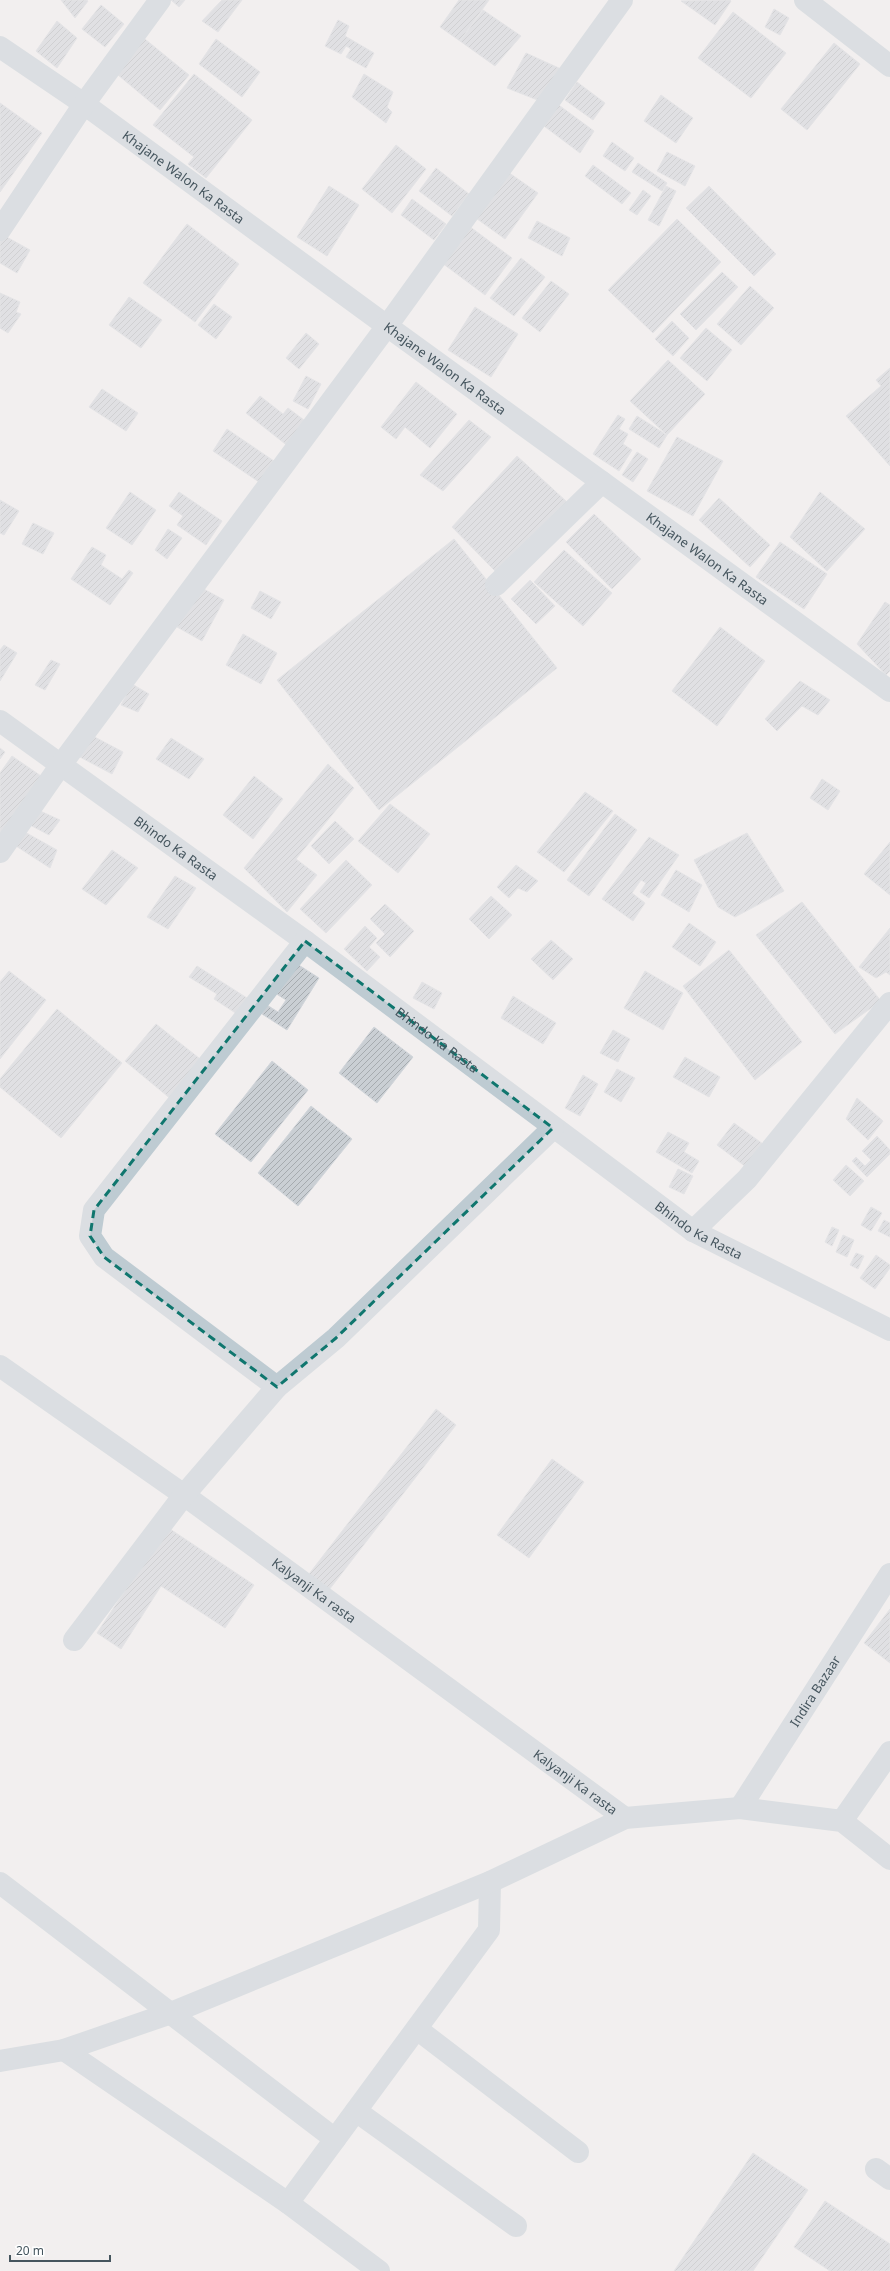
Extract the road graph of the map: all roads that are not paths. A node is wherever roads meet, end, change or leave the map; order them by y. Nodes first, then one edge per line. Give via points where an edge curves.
1 (160, 0) edge
2 (622, 0) edge
3 (805, 0) edge
4 (0, 47) edge
5 (890, 66) edge
6 (84, 104) junction
7 (0, 230) edge
8 (386, 326) junction
9 (602, 482) junction
10 (496, 585) dead end
11 (890, 691) edge
12 (0, 721) edge
13 (60, 766) junction
14 (0, 852) edge
15 (305, 941) junction
16 (890, 1003) edge
17 (553, 1128) junction
18 (693, 1231) junction
19 (890, 1330) edge
20 (0, 1366) edge
21 (277, 1387) junction
22 (184, 1495) junction
23 (890, 1574) edge
24 (74, 1640) dead end
25 (890, 1752) edge
26 (740, 1808) junction
27 (625, 1818) junction
28 (842, 1821) junction
29 (890, 1859) edge
30 (490, 1882) junction
31 (0, 1883) edge
32 (171, 2013) junction
33 (417, 2029) junction
34 (64, 2050) junction
35 (2, 2059) edge
36 (356, 2111) junction
37 (335, 2139) junction
38 (578, 2152) dead end
39 (288, 2203) junction
40 (516, 2226) dead end
41 (379, 2271) edge

1 - 6 street
2 - 8 street
3 - 5 street
4 - 6 street, Khajane Walon Ka Rasta
6 - 7 street
6 - 8 street, Khajane Walon Ka Rasta
8 - 9 street, Khajane Walon Ka Rasta
8 - 13 street
9 - 10 street
9 - 11 street, Khajane Walon Ka Rasta
12 - 13 street, Bhindo Ka Rasta
13 - 14 street
13 - 15 street, Bhindo Ka Rasta
15 - 17 street, Bhindo Ka Rasta
15 - 21 street via 94,1210 90,1236 104,1257
16 - 18 street via 747,1178
17 - 18 street, Bhindo Ka Rasta
17 - 21 street via 352,1324
18 - 19 street, Bhindo Ka Rasta
20 - 22 street, Kalyanji Ka rasta
21 - 22 street
22 - 24 street
22 - 27 street, Kalyanji Ka rasta
23 - 26 street, Indira Bazaar
25 - 28 street
26 - 27 street
26 - 28 street
27 - 30 street
28 - 29 street
30 - 32 street
30 - 33 street via 489,1930
31 - 32 street
32 - 34 street
32 - 37 street
33 - 36 street
33 - 38 street
34 - 35 street
34 - 39 street
36 - 37 street
36 - 40 street
37 - 39 street
39 - 41 street

